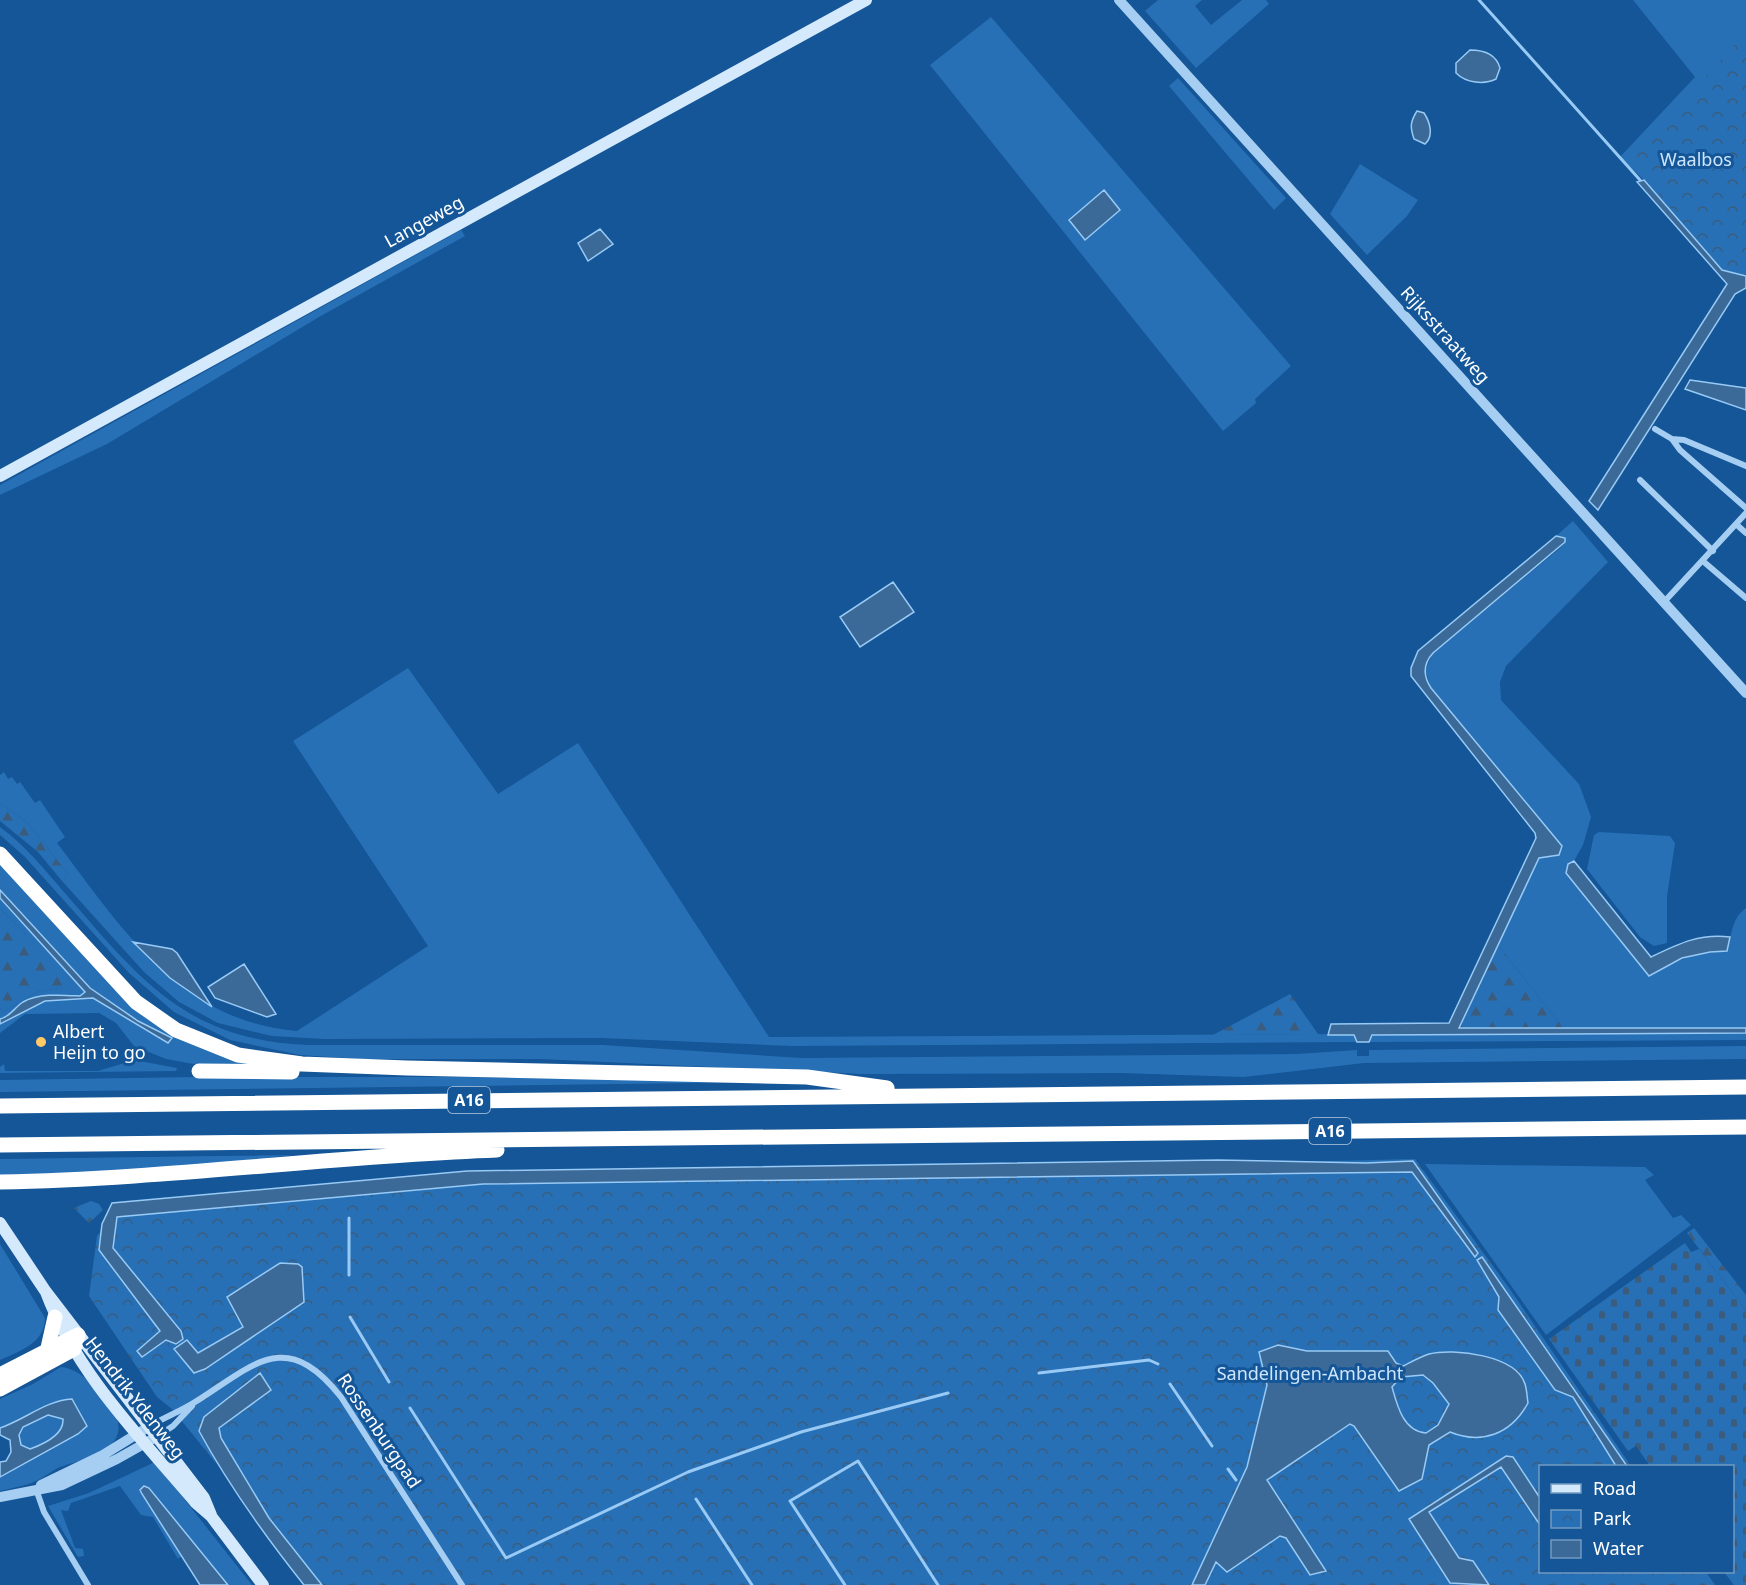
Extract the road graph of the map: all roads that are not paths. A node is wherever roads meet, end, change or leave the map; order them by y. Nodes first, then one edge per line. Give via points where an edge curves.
1 (866, 0) edge
2 (1119, 0) edge
3 (1655, 429) dead end
4 (1672, 439) junction
5 (1746, 466) edge
6 (0, 476) edge
7 (1640, 480) dead end
8 (1746, 508) edge
9 (1746, 513) edge
10 (1737, 525) junction
11 (1746, 532) edge
12 (1713, 551) junction
13 (1704, 562) junction
14 (1746, 598) edge
15 (1664, 602) junction
16 (1746, 693) edge
17 (0, 854) edge
18 (407, 1068) junction
19 (199, 1071) dead end
20 (1746, 1086) edge
21 (937, 1095) junction
22 (0, 1106) edge
23 (1746, 1127) edge
24 (535, 1139) junction
25 (0, 1145) edge
26 (0, 1182) edge
27 (0, 1224) edge
28 (46, 1293) junction
29 (55, 1317) junction
30 (73, 1341) junction
31 (48, 1348) junction
32 (0, 1375) edge
33 (199, 1387) dead end
34 (0, 1389) edge
35 (204, 1395) junction
36 (194, 1403) junction
37 (154, 1431) junction
38 (142, 1438) junction
39 (35, 1488) junction
40 (0, 1497) edge
41 (211, 1516) junction
42 (88, 1585) edge
43 (263, 1585) edge
44 (462, 1585) edge

1 - 6 main road, Langeweg
2 - 15 street, Rijksstraatweg
3 - 4 street
4 - 5 street via 1684,440
4 - 8 street
7 - 12 street
9 - 10 street
10 - 11 street
10 - 12 street
12 - 13 street
13 - 14 street
13 - 15 street
15 - 16 street, Rijksstraatweg
17 - 18 highway, A16 via 136,1002 176,1030 216,1048 263,1060
18 - 19 highway, A16
18 - 21 highway, A16 via 807,1077
20 - 21 highway, A16
21 - 22 highway, A16
23 - 24 highway, A16
24 - 25 highway, A16
24 - 26 highway, A16 via 499,1150 114,1178
27 - 28 main road, Hendrik Ydenweg
28 - 29 main road, Hendrik Ydenweg
28 - 30 main road, Hendrik Ydenweg
29 - 30 main road, Hendrik Ydenweg
29 - 31 highway
30 - 31 highway
30 - 34 highway
30 - 37 main road, Hendrik Ydenweg
30 - 38 main road, Hendrik Ydenweg
31 - 32 highway
33 - 35 street
35 - 36 street, Rossenburgpad
35 - 44 street, Rossenburgpad via 256,1363 286,1359 311,1366 341,1397
36 - 37 street, Rossenburgpad
36 - 37 street, Rossenburgpad via 173,1426
37 - 38 street
37 - 41 main road, Hendrik Ydenweg via 204,1498
38 - 39 street
38 - 41 main road, Hendrik Ydenweg
39 - 40 street
39 - 42 street via 44,1512
41 - 43 main road, Hendrik Ydenweg

